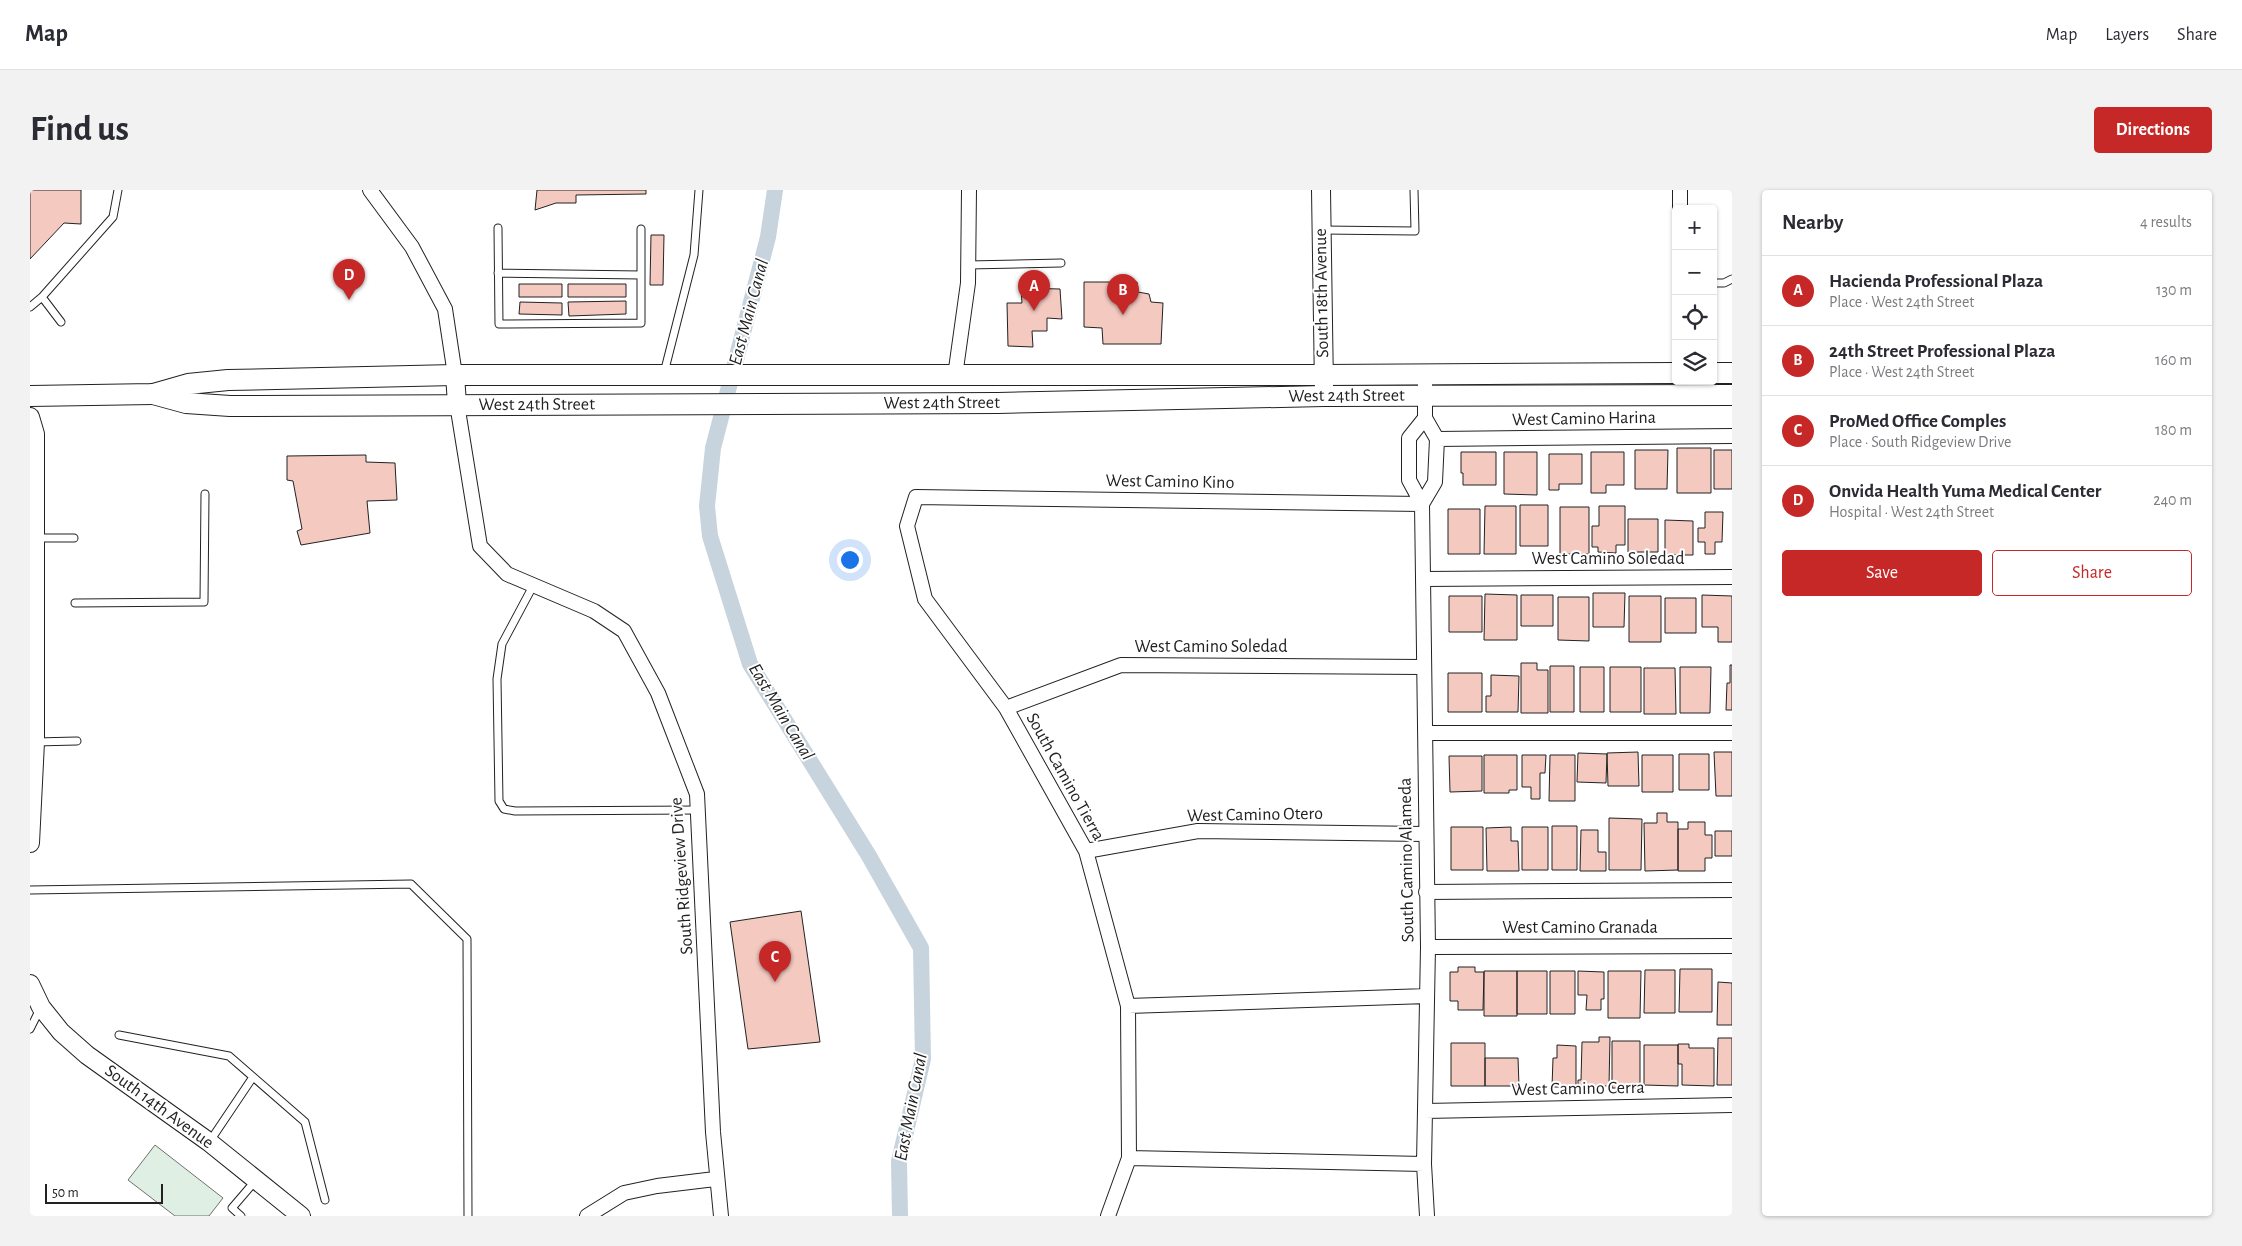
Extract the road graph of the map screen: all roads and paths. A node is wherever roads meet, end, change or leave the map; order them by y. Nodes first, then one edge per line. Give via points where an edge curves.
1 (118, 190) edge
2 (370, 190) edge
3 (699, 190) edge
4 (969, 190) edge
5 (1321, 190) edge
6 (1414, 190) edge
7 (1680, 190) edge
8 (1680, 205) edge
9 (498, 228) dead end
10 (641, 229) dead end
11 (1322, 230) junction
12 (1061, 263) dead end
13 (968, 265) junction
14 (498, 273) junction
15 (641, 275) junction
16 (1732, 280) edge
17 (1717, 284) edge
18 (42, 298) junction
19 (30, 307) edge
20 (61, 322) dead end
21 (1672, 373) edge
22 (1717, 373) edge
23 (1732, 373) edge
24 (1425, 374) junction
25 (1324, 375) junction
26 (455, 376) junction
27 (663, 376) junction
28 (955, 376) junction
29 (1684, 388) edge
30 (154, 394) junction
31 (1732, 395) edge
32 (30, 396) edge
33 (1324, 396) junction
34 (1425, 398) junction
35 (837, 403) junction
36 (457, 404) junction
37 (30, 417) edge
38 (1425, 418) junction
39 (1732, 436) edge
40 (1437, 439) junction
41 (205, 494) dead end
42 (916, 498) joint
43 (1422, 504) junction
44 (33, 538) edge
45 (74, 538) dead end
46 (1732, 577) edge
47 (1424, 579) junction
48 (533, 586) junction
49 (75, 603) dead end
50 (1424, 667) junction
51 (1006, 708) junction
52 (1425, 733) junction
53 (1732, 733) edge
54 (77, 741) dead end
55 (33, 742) edge
56 (699, 810) junction
57 (1425, 834) junction
58 (30, 843) edge
59 (1086, 852) junction
60 (30, 890) edge
61 (1732, 890) edge
62 (1426, 892) junction
63 (1732, 946) edge
64 (1428, 947) junction
65 (30, 984) edge
66 (1427, 996) junction
67 (1128, 1006) junction
68 (41, 1007) junction
69 (30, 1029) edge
70 (119, 1035) dead end
71 (253, 1077) junction
72 (1732, 1105) edge
73 (1425, 1111) junction
74 (209, 1142) junction
75 (1129, 1158) junction
76 (1424, 1164) junction
77 (716, 1178) junction
78 (256, 1180) junction
79 (325, 1200) dead end
80 (605, 1211) edge
81 (241, 1216) edge
82 (302, 1216) edge
83 (468, 1216) edge
84 (587, 1216) edge
85 (720, 1216) edge
86 (1108, 1216) edge
87 (1427, 1216) edge

1 - 18 lane via 113,216
2 - 26 street via 412,247 445,309
3 - 27 lane via 694,255
4 - 13 street
5 - 11 street, South 18th Avenue
6 - 11 lane via 1415,231
7 - 8 street
9 - 14 lane
10 - 15 lane
11 - 25 street, South 18th Avenue
12 - 13 lane
13 - 28 street
14 - 15 lane
14 - 15 lane via 499,324 641,323
16 - 17 lane
18 - 19 lane
18 - 20 lane
21 - 24 main road, West 24th Street
22 - 23 main road
24 - 25 main road, West 24th Street
24 - 34 street
25 - 28 main road, West 24th Street
25 - 33 street, South 18th Avenue
26 - 27 main road, West 24th Street
26 - 30 main road, West 24th Street via 228,380 188,384
26 - 36 street
27 - 28 main road, West 24th Street
28 - 35 main road via 949,388 938,392 862,393
29 - 31 main road, West 24th Street
29 - 34 main road, West 24th Street
30 - 32 main road, West 24th Street
30 - 36 main road, West 24th Street via 186,404 230,406
33 - 34 main road, West 24th Street
33 - 35 main road, West 24th Street
34 - 38 street
35 - 36 main road, West 24th Street
36 - 48 street, South Ridgeview Drive via 480,546 507,574
37 - 44 street via 35,434
38 - 40 street
38 - 43 street, South Camino Alameda via 1409,438 1408,480
39 - 40 street, West Camino Harina
40 - 43 street via 1435,482
41 - 49 lane via 204,602
42 - 43 street, West Camino Kino
42 - 51 street, South Camino Tierra via 907,526 925,598
43 - 47 street, South Camino Alameda
44 - 45 lane
44 - 55 street
46 - 47 street, West Camino Soledad
47 - 50 street, South Camino Alameda
48 - 56 street, South Ridgeview Drive via 594,611 624,631 658,693 697,794
48 - 56 lane via 502,644 497,680 499,802 504,809
50 - 51 street, West Camino Soledad via 1121,665
50 - 52 street, South Camino Alameda
51 - 59 street, South Camino Tierra
52 - 53 street
52 - 57 street, South Camino Alameda
54 - 55 lane
55 - 58 street
56 - 77 street, South Ridgeview Drive
57 - 59 street, West Camino Otero via 1198,830
57 - 62 street, South Camino Alameda
59 - 67 street, South Camino Tierra
60 - 83 lane via 411,884 467,939
61 - 62 street
62 - 64 street, South Camino Alameda
63 - 64 street, West Camino Granada
64 - 66 street, South Camino Alameda
65 - 68 street, South 14th Avenue
66 - 67 street
66 - 73 street, South Camino Alameda
67 - 75 street, South Camino Tierra
68 - 69 lane
68 - 74 street, South 14th Avenue via 61,1032 87,1055
70 - 71 lane via 229,1056
71 - 74 lane
71 - 79 lane via 305,1122
72 - 73 street, West Camino Cerra
73 - 76 street, South Camino Alameda
74 - 78 street, South 14th Avenue
75 - 76 street
75 - 86 street, South Camino Tierra
76 - 87 street, South Camino Alameda
77 - 80 street via 624,1194
77 - 85 street, South Ridgeview Drive
78 - 81 lane via 232,1208
78 - 82 street, South 14th Avenue
80 - 84 street

